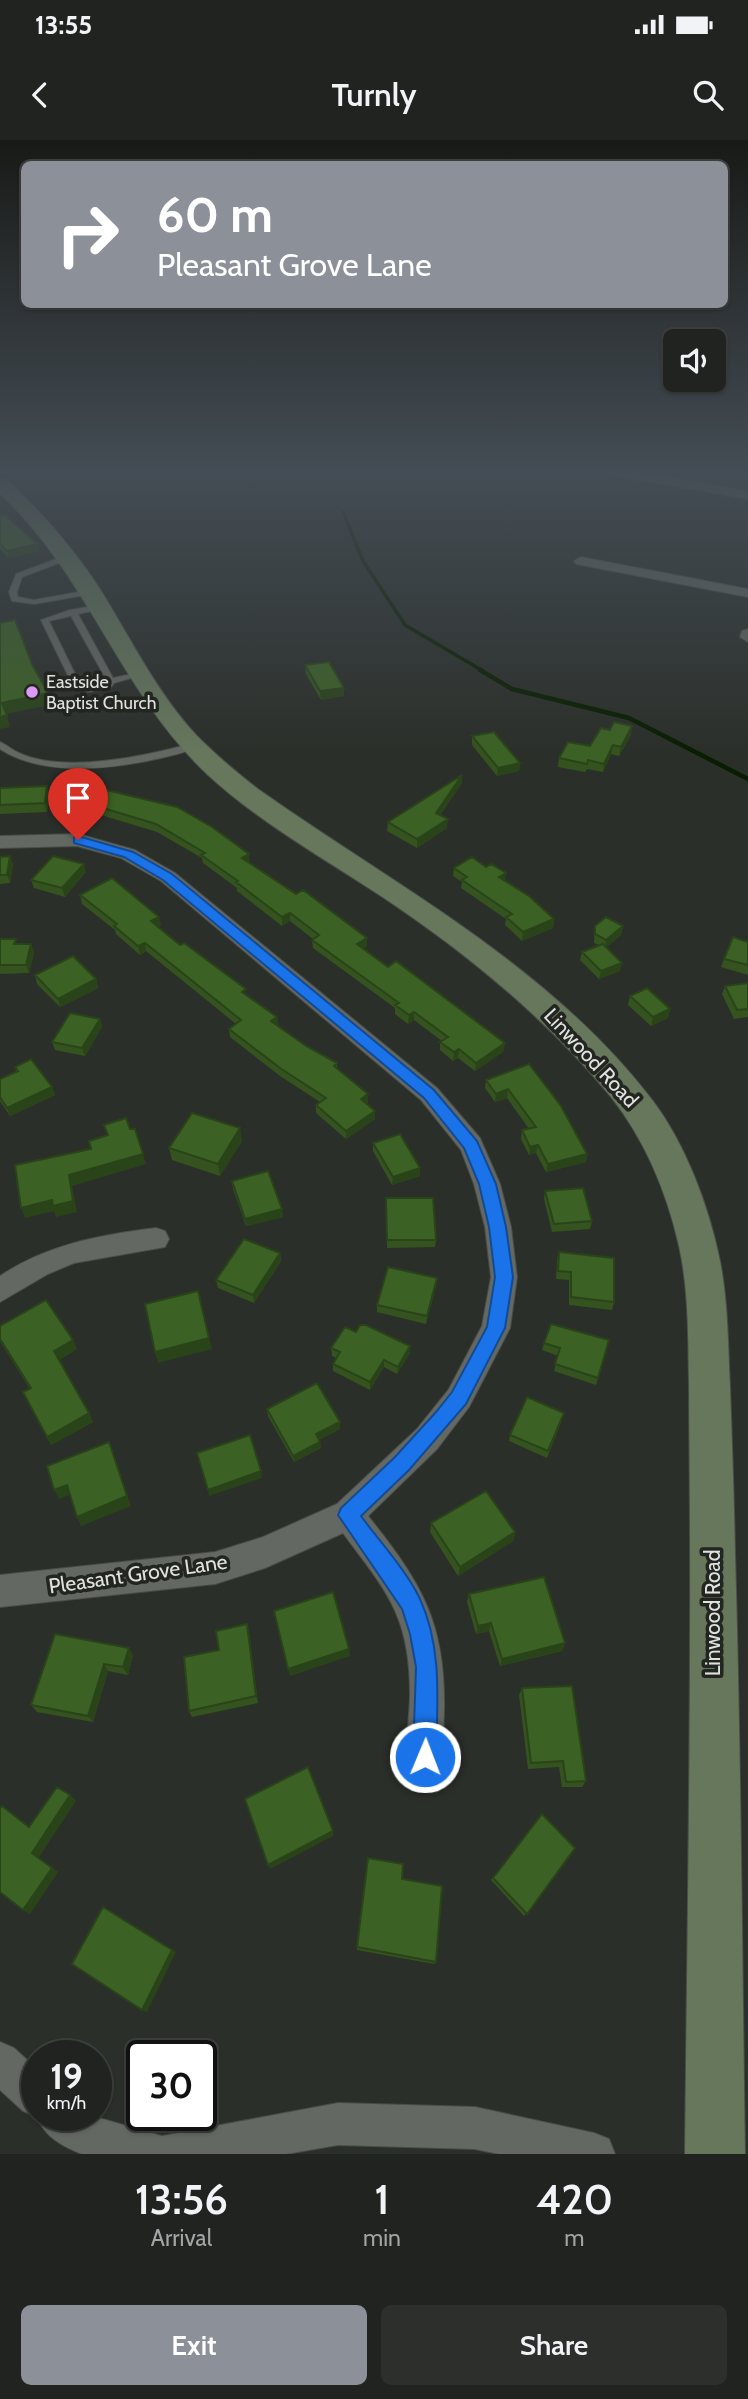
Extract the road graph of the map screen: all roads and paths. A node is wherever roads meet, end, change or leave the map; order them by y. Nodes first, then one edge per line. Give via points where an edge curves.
1 (44, 566) edge
2 (71, 566) edge
3 (607, 566) edge
4 (748, 593) edge
5 (87, 604) junction
6 (141, 674) junction
7 (111, 681) junction
8 (0, 745) edge
9 (193, 746) junction
10 (0, 842) edge
11 (156, 1238) dead end
12 (0, 1290) edge
13 (348, 1515) junction
14 (0, 1591) edge
15 (425, 1757) dead end
16 (0, 2062) edge
17 (21, 2082) edge
18 (76, 2131) edge
19 (154, 2154) edge
20 (169, 2154) edge
21 (594, 2154) edge
22 (715, 2154) edge

1 - 5 lane via 19,576 15,599
2 - 5 street, Linwood Road
3 - 4 street
5 - 6 street, Linwood Road
5 - 7 lane
5 - 7 lane via 45,622 77,686 88,690 107,687
6 - 7 lane
6 - 9 street, Linwood Road
8 - 9 lane via 18,758 69,765 161,756
9 - 22 street, Linwood Road via 275,812 456,934 579,1038 646,1117 684,1201 698,1249 707,1315
10 - 13 street, Pleasant Grove Lane via 78,840 128,855 168,877 429,1094 471,1145 498,1227 504,1277 496,1328 459,1398 402,1464
11 - 12 street via 81,1248 34,1268
13 - 14 street, Pleasant Grove Lane via 265,1552 215,1568
13 - 15 street via 411,1604 421,1634 427,1667
16 - 17 street
18 - 19 street
20 - 21 street via 338,2124 475,2128

